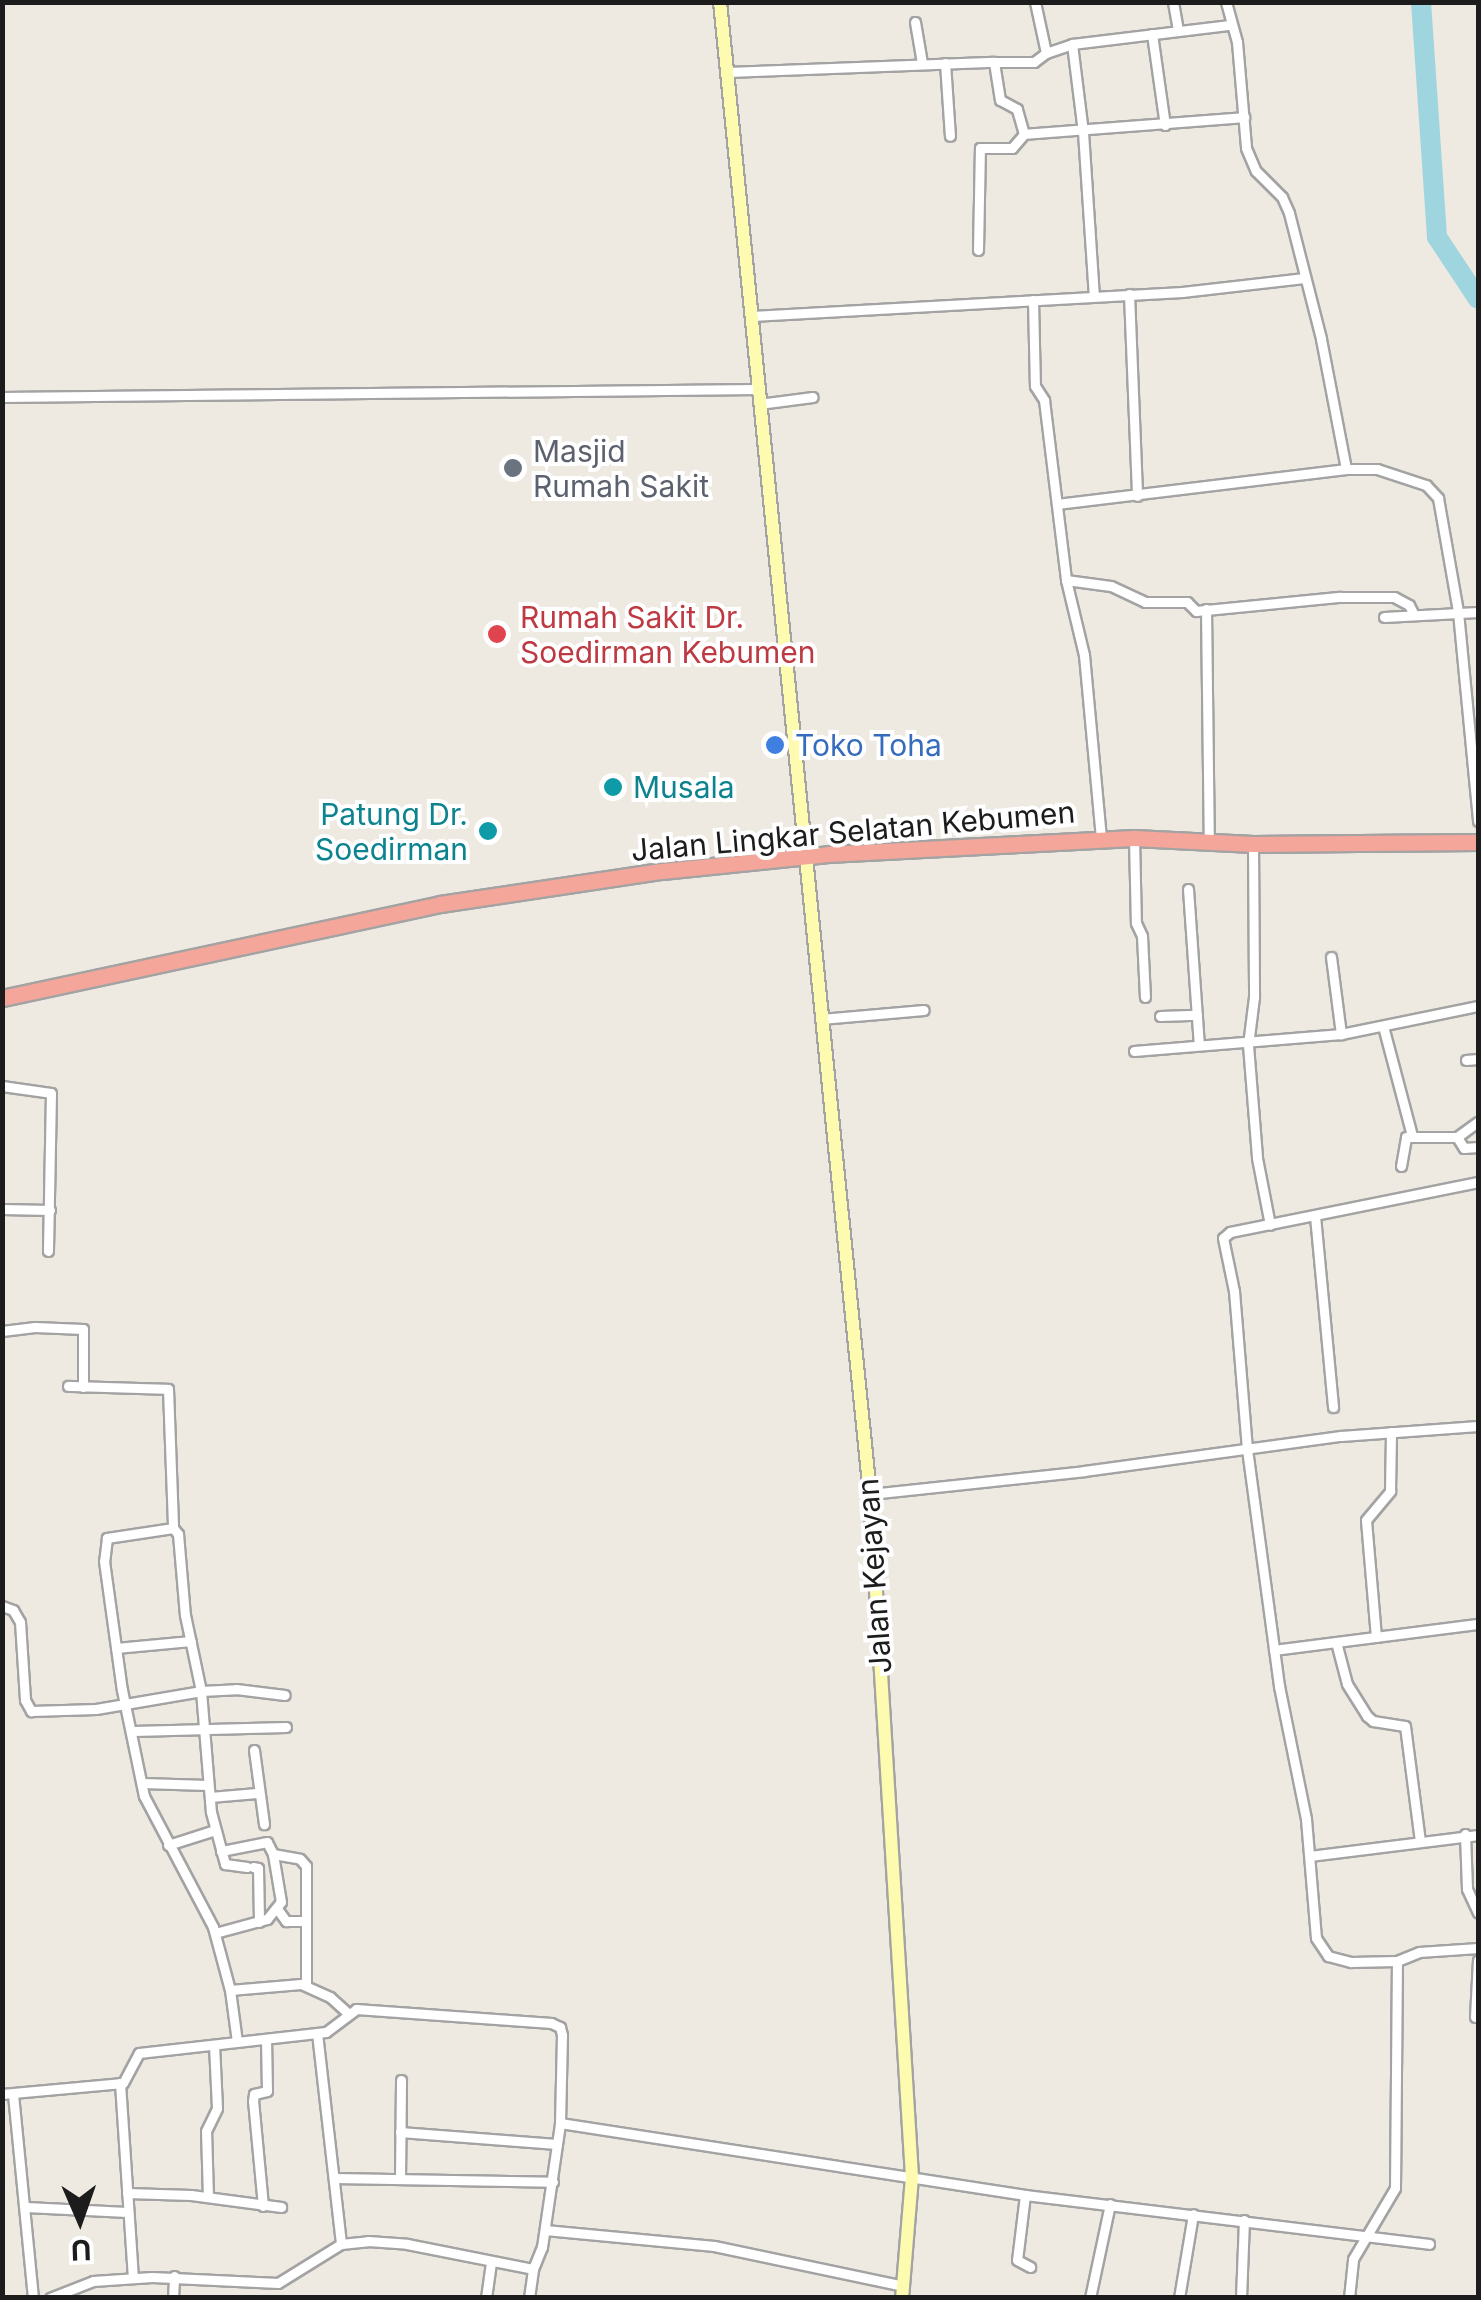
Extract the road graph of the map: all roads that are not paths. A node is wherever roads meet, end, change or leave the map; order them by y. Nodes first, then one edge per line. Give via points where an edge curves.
1 (720, 2) edge
2 (1035, 2) edge
3 (1174, 2) edge
4 (1226, 2) edge
5 (915, 22) dead end
6 (1230, 25) junction
7 (1178, 31) junction
8 (1152, 34) junction
9 (1072, 44) junction
10 (1046, 53) junction
11 (994, 62) junction
12 (944, 63) junction
13 (922, 64) junction
14 (728, 72) junction
15 (1244, 117) junction
16 (1165, 125) junction
17 (1083, 132) junction
18 (1031, 134) junction
19 (950, 136) dead end
20 (978, 250) dead end
21 (1304, 278) junction
22 (1130, 294) junction
23 (1094, 298) junction
24 (1032, 300) junction
25 (752, 316) junction
26 (757, 389) junction
27 (2, 397) edge
28 (813, 397) dead end
29 (759, 404) junction
30 (1346, 469) junction
31 (1136, 496) junction
32 (1057, 504) junction
33 (1066, 580) junction
34 (1206, 610) junction
35 (1458, 612) junction
36 (1478, 612) edge
37 (1413, 614) junction
38 (1384, 617) dead end
39 (1478, 821) edge
40 (1134, 838) junction
41 (1209, 838) junction
42 (1101, 839) junction
43 (1478, 842) edge
44 (1253, 844) junction
45 (804, 857) junction
46 (1188, 889) dead end
47 (1331, 957) dead end
48 (1145, 996) dead end
49 (2, 998) edge
50 (1478, 1006) edge
51 (924, 1010) dead end
52 (1197, 1015) junction
53 (1160, 1016) dead end
54 (821, 1018) junction
55 (1383, 1026) junction
56 (1341, 1034) junction
57 (1248, 1042) junction
58 (1200, 1045) junction
59 (1134, 1051) dead end
60 (1478, 1059) edge
61 (1466, 1060) dead end
62 (2, 1086) edge
63 (1478, 1122) edge
64 (1412, 1136) junction
65 (1457, 1137) junction
66 (1478, 1148) edge
67 (1400, 1166) dead end
68 (1478, 1182) edge
69 (2, 1209) edge
70 (50, 1210) junction
71 (1315, 1216) junction
72 (1270, 1225) junction
73 (48, 1252) dead end
74 (2, 1332) edge
75 (68, 1386) dead end
76 (83, 1387) junction
77 (1333, 1408) dead end
78 (1478, 1426) edge
79 (1391, 1432) junction
80 (1247, 1449) junction
81 (870, 1494) junction
82 (173, 1528) junction
83 (2, 1606) edge
84 (1478, 1624) edge
85 (1376, 1637) junction
86 (191, 1641) junction
87 (1336, 1642) junction
88 (116, 1648) junction
89 (1274, 1650) junction
90 (201, 1692) junction
91 (285, 1695) dead end
92 (125, 1703) junction
93 (286, 1727) dead end
94 (204, 1729) junction
95 (133, 1732) junction
96 (254, 1750) dead end
97 (142, 1783) junction
98 (208, 1784) junction
99 (257, 1793) junction
100 (210, 1796) junction
101 (264, 1824) dead end
102 (215, 1830) junction
103 (1465, 1834) junction
104 (1478, 1835) edge
105 (1420, 1841) junction
106 (168, 1845) junction
107 (220, 1851) junction
108 (273, 1854) junction
109 (1310, 1856) junction
110 (280, 1885) junction
111 (258, 1887) junction
112 (278, 1910) junction
113 (1478, 1913) edge
114 (306, 1921) junction
115 (260, 1922) junction
116 (215, 1933) junction
117 (1478, 1948) edge
118 (1478, 1960) edge
119 (1397, 1961) junction
120 (306, 1986) junction
121 (230, 1990) junction
122 (348, 2012) junction
123 (1475, 2017) dead end
124 (317, 2033) junction
125 (266, 2039) junction
126 (237, 2042) junction
127 (214, 2045) junction
128 (401, 2080) dead end
129 (120, 2083) junction
130 (8, 2094) edge
131 (560, 2123) junction
132 (400, 2132) junction
133 (557, 2144) junction
134 (912, 2177) junction
135 (334, 2178) junction
136 (400, 2179) junction
137 (553, 2182) junction
138 (126, 2193) junction
139 (1024, 2195) junction
140 (208, 2197) junction
141 (1110, 2204) junction
142 (262, 2206) junction
143 (26, 2207) junction
144 (281, 2208) dead end
145 (127, 2212) junction
146 (1193, 2214) junction
147 (1244, 2220) junction
148 (544, 2230) junction
149 (1365, 2235) junction
150 (341, 2244) junction
151 (1429, 2244) dead end
152 (491, 2263) junction
153 (1030, 2267) dead end
154 (532, 2268) junction
155 (174, 2276) junction
156 (133, 2278) junction
157 (257, 2284) junction
158 (903, 2292) edge
159 (33, 2298) edge
160 (50, 2298) edge
161 (173, 2298) edge
162 (258, 2298) edge
163 (486, 2298) edge
164 (528, 2298) edge
165 (1090, 2298) edge
166 (1180, 2298) edge
167 (1242, 2298) edge
168 (1349, 2298) edge

1 - 14 main road, Jalan Kejayan
2 - 10 street
3 - 7 street
4 - 6 street
5 - 13 street
6 - 7 street
6 - 15 street
7 - 8 street
8 - 9 street
8 - 16 street
9 - 10 street
9 - 17 street
10 - 11 street via 1034,62
11 - 12 street
11 - 18 street via 1000,100 1017,109
12 - 13 street
12 - 19 street
13 - 14 street
14 - 25 main road, Jalan Kejayan
15 - 16 street
15 - 21 street via 1246,148 1256,171 1282,197
16 - 17 street
17 - 18 street
17 - 23 street
18 - 20 street via 1012,148 978,150
21 - 22 street
21 - 30 street
22 - 23 street
22 - 31 street
23 - 24 street
24 - 25 street
24 - 32 street via 1035,386 1044,400
25 - 26 main road, Jalan Kejayan
26 - 27 street
26 - 29 main road, Jalan Kejayan
28 - 29 street
29 - 45 main road, Jalan Kejayan
30 - 31 street
30 - 35 street via 1377,469 1432,489
31 - 32 street
32 - 33 street
33 - 34 street
33 - 42 street via 1084,655
34 - 37 street via 1394,598
34 - 41 street
35 - 36 street
35 - 37 street
35 - 39 street
37 - 38 street
40 - 41 highway, Jalan Lingkar Selatan Kebumen
40 - 42 highway, Jalan Lingkar Selatan Kebumen
40 - 48 street
41 - 44 highway, Jalan Lingkar Selatan Kebumen
42 - 45 highway, Jalan Lingkar Selatan Kebumen
43 - 44 highway, Jalan Lingkar Selatan Kebumen
44 - 57 street via 1254,1010
45 - 49 highway, Jalan Lingkar Selatan Kebumen via 440,904
45 - 54 main road, Jalan Kejayan
46 - 52 street
47 - 56 street
50 - 55 street
51 - 54 street
52 - 53 street
52 - 58 street
54 - 81 main road, Jalan Kejayan
55 - 56 street
55 - 64 street
56 - 57 street
57 - 58 street
57 - 72 street
58 - 59 street
60 - 61 street
62 - 70 street via 51,1093
63 - 65 street
64 - 65 street
64 - 67 street via 1405,1139
65 - 66 street via 1464,1148
68 - 71 street
69 - 70 street
70 - 73 street
71 - 72 street
71 - 77 street
72 - 80 street via 1228,1232
74 - 76 street via 83,1329
75 - 76 street
76 - 82 street via 168,1389
78 - 79 street
79 - 80 street
79 - 85 street via 1390,1492 1366,1520
80 - 81 street
80 - 89 street
81 - 134 main road, Jalan Kejayan
82 - 86 street
82 - 88 street via 103,1541
83 - 92 street via 20,1622 31,1711
84 - 85 street
85 - 87 street
86 - 88 street
86 - 90 street
87 - 89 street
87 - 105 street via 1347,1684 1367,1716 1406,1726
88 - 92 street
89 - 109 street
90 - 91 street
90 - 92 street
90 - 94 street
92 - 95 street
93 - 94 street
94 - 95 street
94 - 98 street
95 - 97 street
96 - 99 street
97 - 98 street
97 - 106 street
98 - 100 street
99 - 100 street
99 - 101 street
100 - 102 street
102 - 106 street
102 - 107 street
103 - 104 street
103 - 105 street
103 - 113 street via 1467,1889
105 - 109 street
106 - 116 street
107 - 108 street via 267,1842
107 - 111 street via 228,1866 258,1868
108 - 110 street
108 - 114 street via 304,1862
109 - 119 street via 1312,1925 1320,1947 1340,1960
110 - 111 street
110 - 112 street
111 - 115 street
112 - 114 street via 286,1921
112 - 115 street
114 - 120 street
115 - 116 street
116 - 121 street
117 - 119 street via 1418,1952
118 - 123 street
119 - 149 street via 1395,2188
120 - 121 street
120 - 122 street
121 - 126 street
122 - 124 street
122 - 131 street via 367,2008 560,2027
124 - 125 street
124 - 135 street
125 - 126 street
125 - 142 street via 266,2091 253,2101
126 - 127 street
127 - 129 street via 139,2054
127 - 140 street via 217,2108 206,2132
128 - 132 street
129 - 130 street
129 - 138 street
130 - 143 street
131 - 133 street
131 - 134 street
132 - 133 street
132 - 136 street
133 - 137 street
134 - 139 street
134 - 158 main road, Jalan Kejayan
135 - 136 street
135 - 150 street
136 - 137 street
137 - 148 street
138 - 140 street
138 - 145 street
139 - 141 street
139 - 153 street via 1017,2260
140 - 142 street
141 - 146 street
141 - 165 street
142 - 144 street
143 - 145 street
143 - 159 street
145 - 156 street
146 - 147 street
146 - 166 street
147 - 149 street
147 - 167 street
148 - 154 street
148 - 158 street via 714,2246
149 - 151 street
149 - 168 street via 1353,2259
150 - 152 street via 408,2244
150 - 157 street via 296,2276
152 - 154 street
152 - 163 street
154 - 164 street
155 - 156 street
155 - 157 street
155 - 161 street
156 - 160 street via 82,2284
157 - 162 street

